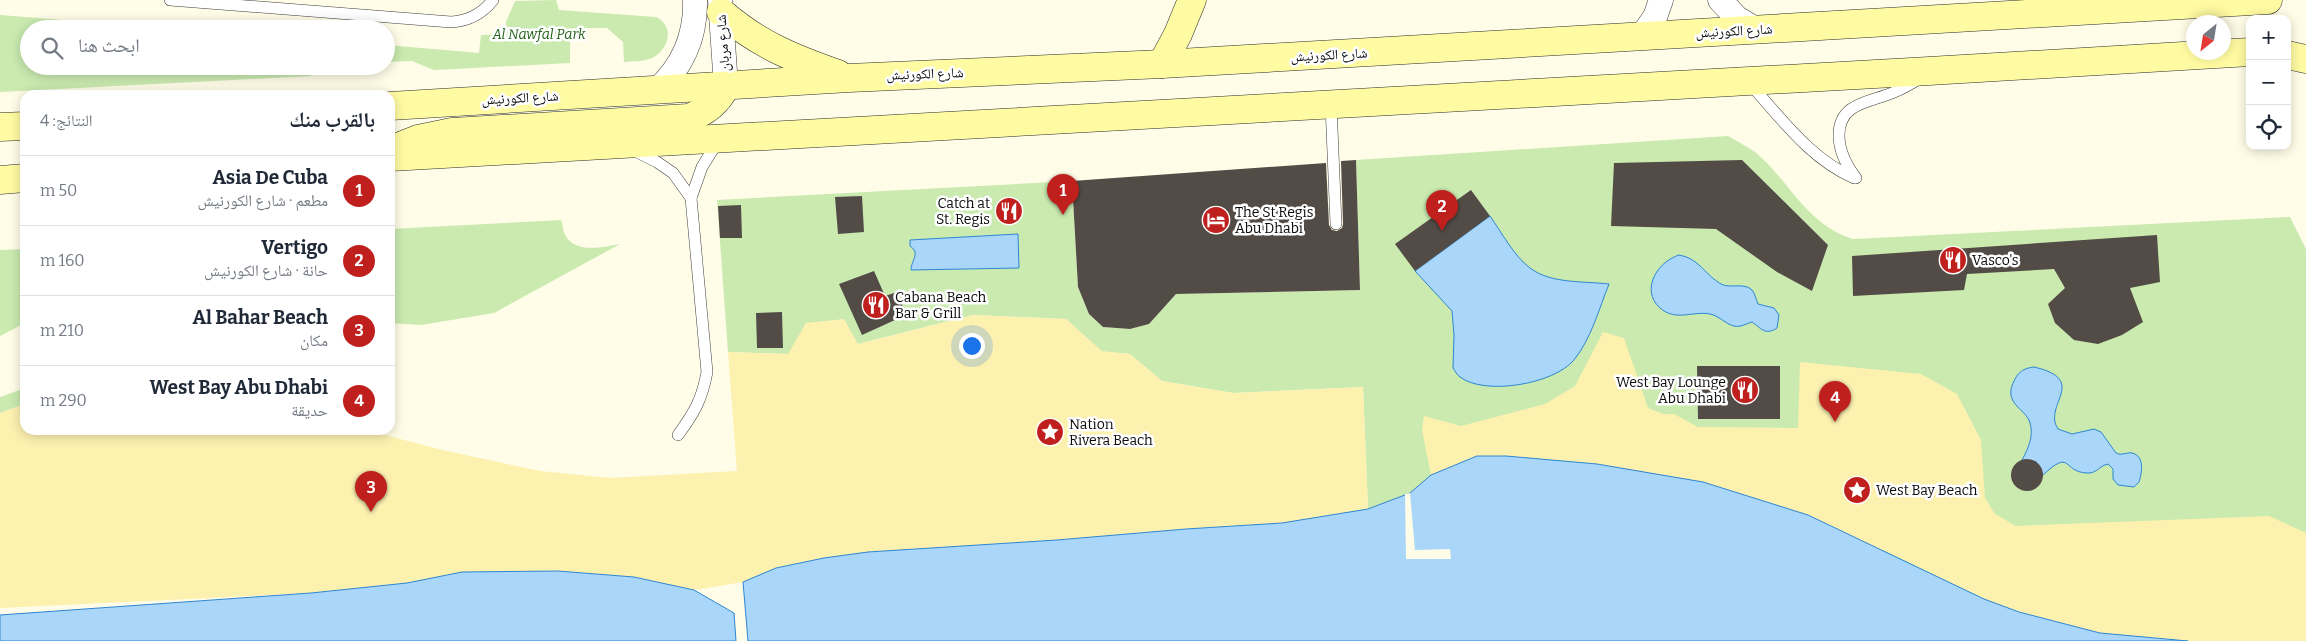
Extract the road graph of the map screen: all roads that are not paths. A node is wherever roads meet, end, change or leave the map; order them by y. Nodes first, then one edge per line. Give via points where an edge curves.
1 (170, 0) edge
2 (493, 0) edge
3 (695, 0) edge
4 (1192, 0) edge
5 (1661, 0) edge
6 (1720, 0) edge
7 (2251, 0) edge
8 (720, 6) edge
9 (2003, 8) edge
10 (1757, 30) junction
11 (1641, 37) junction
12 (2306, 47) edge
13 (2291, 48) edge
14 (2246, 52) edge
15 (2291, 56) edge
16 (2306, 59) edge
17 (1162, 64) junction
18 (1929, 71) junction
19 (848, 78) junction
20 (1748, 82) junction
21 (726, 86) junction
22 (656, 91) junction
23 (1331, 105) junction
24 (395, 106) edge
25 (20, 126) edge
26 (0, 127) edge
27 (720, 139) junction
28 (621, 144) junction
29 (395, 149) edge
30 (395, 157) edge
31 (20, 178) edge
32 (0, 180) edge
33 (691, 198) junction
34 (1336, 224) dead end
35 (678, 435) dead end

1 - 2 lane via 451,22 470,19
3 - 22 street, شارع مربان via 689,46 674,72
4 - 17 main road
5 - 11 street via 1655,17
6 - 10 street via 1737,18
7 - 9 main road, شارع الكورنيش
8 - 19 main road via 764,44
8 - 21 street, شارع مربان
9 - 10 main road, شارع الكورنيش
10 - 11 main road, شارع الكورنيش
11 - 17 main road, شارع الكورنيش
12 - 13 main road
14 - 18 main road
15 - 16 main road
17 - 19 main road, شارع الكورنيش
18 - 20 main road
18 - 20 lane via 1893,93 1859,103 1844,118 1839,131 1840,148 1856,178 1838,171 1810,149
19 - 21 main road, شارع الكورنيش
20 - 23 main road
21 - 22 main road, شارع الكورنيش
21 - 29 main road via 710,108 688,118 452,132 418,139
22 - 24 main road, شارع الكورنيش
23 - 27 main road
23 - 34 lane
25 - 26 main road
27 - 28 main road
27 - 33 lane via 702,167
28 - 30 main road
28 - 33 lane via 673,172
31 - 32 main road
33 - 35 lane via 706,372 704,390 695,412

